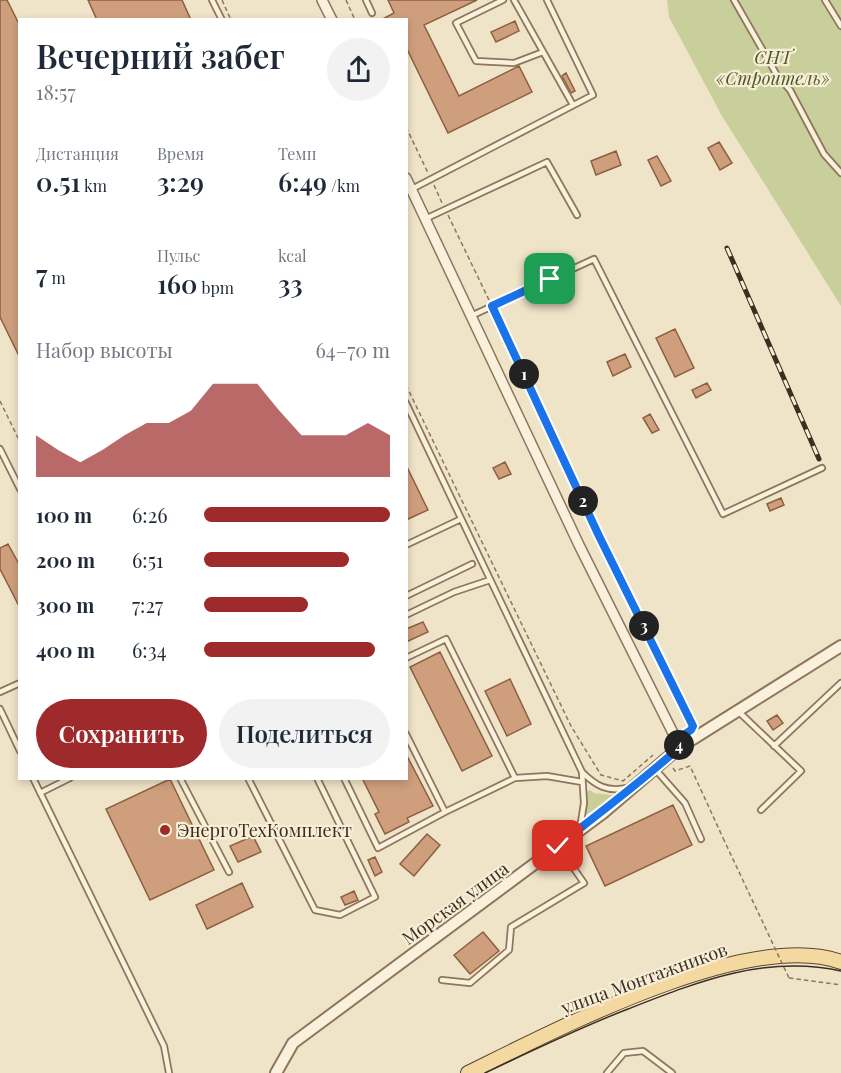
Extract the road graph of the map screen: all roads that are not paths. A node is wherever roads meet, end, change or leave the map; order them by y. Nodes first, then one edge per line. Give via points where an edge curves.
1 (212, 0) edge
2 (322, 0) edge
3 (366, 0) edge
4 (504, 0) edge
5 (514, 0) edge
6 (547, 0) edge
7 (734, 0) edge
8 (825, 0) edge
9 (372, 13) dead end
10 (221, 18) edge
11 (331, 18) edge
12 (841, 26) edge
13 (543, 52) junction
14 (573, 105) junction
15 (841, 173) edge
16 (408, 182) edge
17 (412, 189) junction
18 (577, 215) dead end
19 (425, 219) junction
20 (470, 316) junction
21 (408, 407) edge
22 (0, 450) edge
23 (822, 468) dead end
24 (18, 485) edge
25 (461, 519) junction
26 (408, 544) edge
27 (472, 564) dead end
28 (490, 580) junction
29 (408, 595) edge
30 (408, 614) edge
31 (841, 646) edge
32 (408, 657) edge
33 (841, 683) edge
34 (18, 684) edge
35 (0, 692) edge
36 (0, 709) edge
37 (739, 712) junction
38 (408, 738) edge
39 (678, 744) junction
40 (774, 746) junction
41 (18, 747) edge
42 (655, 769) junction
43 (582, 772) junction
44 (515, 778) junction
45 (34, 780) edge
46 (66, 780) edge
47 (181, 780) edge
48 (249, 780) edge
49 (318, 780) edge
50 (345, 780) edge
51 (582, 782) junction
52 (634, 787) junction
53 (40, 793) junction
54 (761, 810) dead end
55 (445, 812) junction
56 (580, 828) junction
57 (701, 839) dead end
58 (558, 846) junction
59 (230, 872) dead end
60 (841, 962) edge
61 (442, 980) dead end
62 (277, 1070) edge
63 (169, 1073) edge
64 (468, 1073) edge
65 (607, 1073) edge
66 (672, 1073) edge

1 - 10 lane
2 - 11 street
3 - 9 lane
4 - 13 lane via 456,23 476,61 514,63
5 - 13 lane
6 - 14 lane via 593,95
7 - 15 lane via 824,154
8 - 12 lane
13 - 14 lane
14 - 17 lane
16 - 17 street
17 - 19 street
18 - 19 lane via 547,162
19 - 20 street
20 - 23 lane via 594,259 723,514
20 - 39 street
21 - 25 lane
22 - 24 lane
25 - 26 lane
25 - 28 lane
27 - 29 lane
28 - 30 lane
28 - 43 lane
31 - 37 street, Морская улица
32 - 44 lane via 446,639
33 - 40 lane
34 - 35 lane
36 - 41 lane
37 - 39 street, Морская улица
37 - 40 lane
38 - 55 lane
39 - 42 street, Морская улица
40 - 54 lane via 801,771
42 - 52 street, Морская улица
42 - 57 lane via 685,803
43 - 51 lane
43 - 52 lane via 598,787
44 - 51 lane via 547,776
44 - 55 lane
45 - 53 lane
46 - 53 lane
47 - 59 lane
48 - 49 lane via 315,910 340,915 375,897
50 - 55 lane via 378,848
51 - 56 lane
52 - 56 street, Морская улица
53 - 63 lane via 164,1046
56 - 58 street, Морская улица
58 - 61 lane via 584,883 511,927 509,950 470,983
58 - 62 street, Морская улица via 292,1043
60 - 64 main road, улица Монтажников via 804,955 753,958 696,974 572,1022
65 - 66 lane via 624,1053 643,1051

